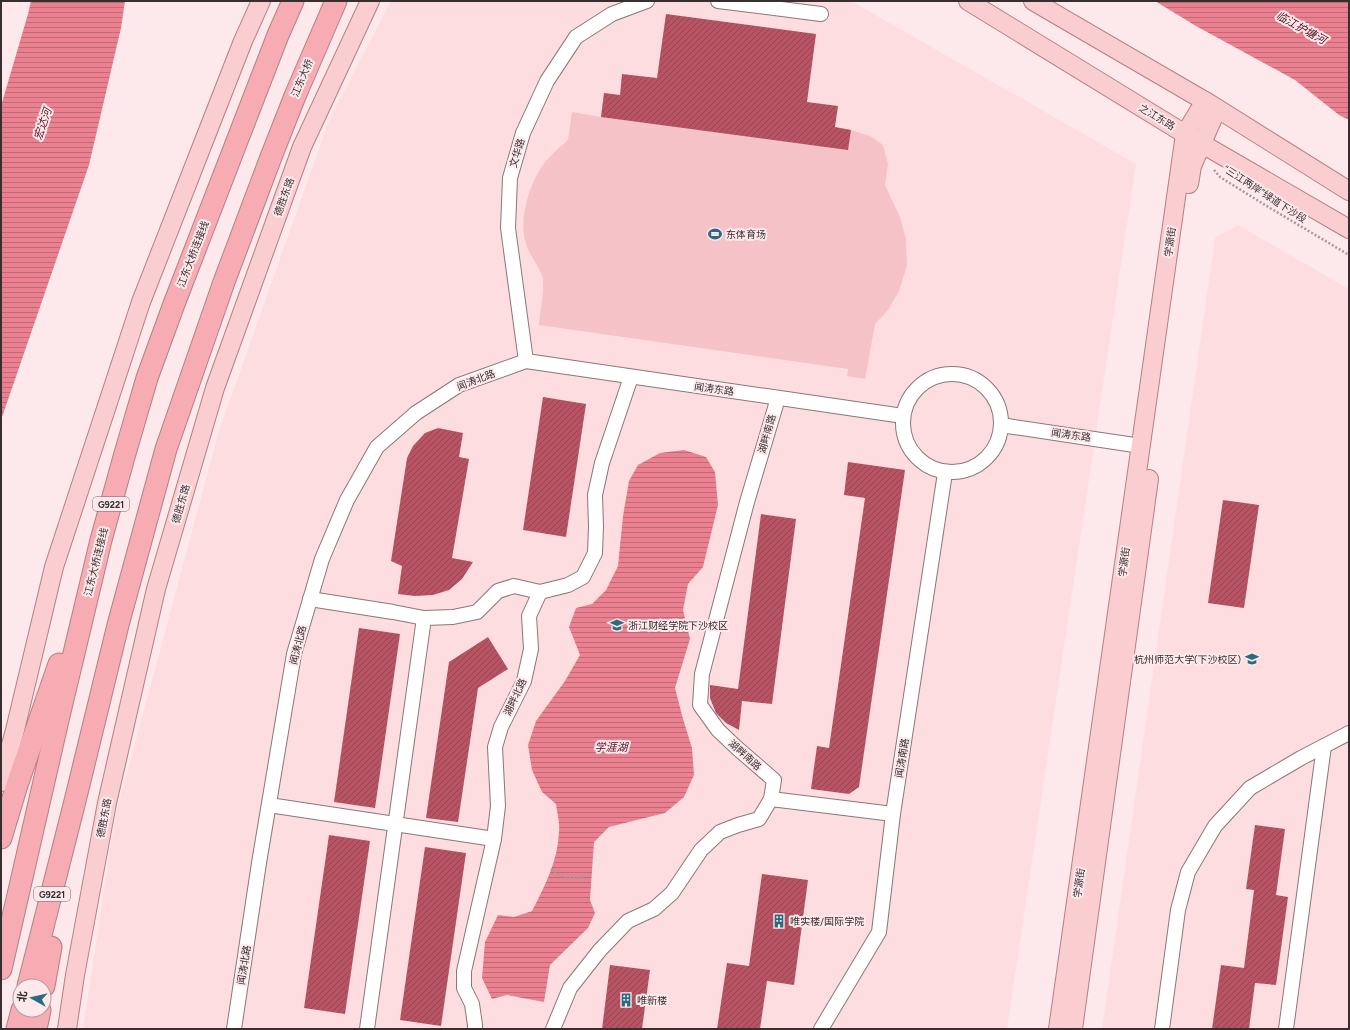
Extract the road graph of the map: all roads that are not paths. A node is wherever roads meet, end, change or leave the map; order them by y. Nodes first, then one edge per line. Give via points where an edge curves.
1 (261, 1) edge
2 (293, 1) edge
3 (336, 1) edge
4 (370, 1) edge
5 (647, 1) edge
6 (718, 1) edge
7 (968, 1) edge
8 (1033, 1) edge
9 (821, 14) dead end
10 (1211, 105) junction
11 (1185, 134) junction
12 (1200, 146) junction
13 (1349, 190) edge
14 (1349, 229) edge
15 (526, 362) junction
16 (631, 377) junction
17 (778, 398) junction
18 (903, 416) junction
19 (1001, 425) junction
20 (1141, 446) junction
21 (945, 473) junction
22 (540, 592) junction
23 (310, 599) junction
24 (83, 617) junction
25 (424, 618) junction
26 (1349, 733) edge
27 (1324, 746) junction
28 (1, 782) edge
29 (771, 799) junction
30 (75, 801) junction
31 (269, 805) junction
32 (893, 814) junction
33 (396, 824) junction
34 (1, 838) edge
35 (494, 839) junction
36 (22, 877) junction
37 (1, 919) edge
38 (1, 969) edge
39 (30, 978) edge
40 (45, 978) edge
41 (67, 1029) edge
42 (234, 1029) edge
43 (367, 1029) edge
44 (475, 1029) edge
45 (553, 1029) edge
46 (821, 1029) edge
47 (1058, 1029) edge
48 (1073, 1029) edge
49 (1162, 1029) edge
50 (1286, 1029) edge

1 - 28 main road via 141,302 54,567
2 - 24 highway, 江东大桥连接线 / G9221 via 236,142 148,378 101,540
3 - 30 highway, 江东大桥 / G9221 via 271,157 166,449 118,625
4 - 41 main road, 德胜东路 via 302,147 215,388 156,589 107,803
5 - 15 street, 文华路 via 612,14 576,37 547,81 523,133 510,178 508,228
6 - 9 street
7 - 11 main road, 之江东路
8 - 10 main road
10 - 11 main road, 学源街
10 - 12 main road
10 - 13 main road
11 - 12 main road, 之江东路
11 - 20 main road, 学源街
12 - 14 main road, 之江东路
12 - 48 main road via 1192,166
15 - 16 street, 闻涛东路
15 - 23 street, 闻涛北路 via 459,385 416,413 377,447 347,500 322,559
16 - 17 street, 闻涛东路
16 - 22 street via 602,463 595,495 595,553 583,577 568,585
17 - 18 street, 闻涛东路
17 - 29 street, 湖畔南路 via 747,502 702,674 700,705 718,730 774,780
18 - 19 street via 908,400 918,387 942,375 964,375 979,382 991,393 999,408
18 - 21 street via 903,432 912,453 930,468
19 - 20 street, 闻涛东路
19 - 21 street via 998,441 990,455 977,466 967,470
20 - 47 main road, 学源街
21 - 32 street, 闻涛南路
22 - 25 street via 514,586 498,591 478,612 453,617
22 - 35 street, 湖畔北路 via 529,616 531,649 524,681 501,727 495,747 498,806
23 - 25 street
23 - 31 street, 闻涛北路 via 294,654
24 - 34 highway via 60,662
24 - 36 highway, 江东大桥连接线 / G9221
25 - 33 street
26 - 27 street
27 - 49 street via 1250,788 1215,826 1188,872 1178,910
27 - 50 street
29 - 32 street
29 - 45 street, 湖畔南路 via 759,819 720,832 701,850 672,893 654,909 628,921 600,950 570,988
30 - 39 highway, G9221
30 - 40 highway
31 - 33 street
31 - 42 street, 闻涛北路
32 - 46 street, 闻涛南路 via 879,932
33 - 35 street
33 - 43 street
35 - 44 street, 湖畔北路 via 464,971 464,988 472,1004
36 - 37 highway, 江东大桥连接线
36 - 38 highway, 江东大桥连接线 / G9221

